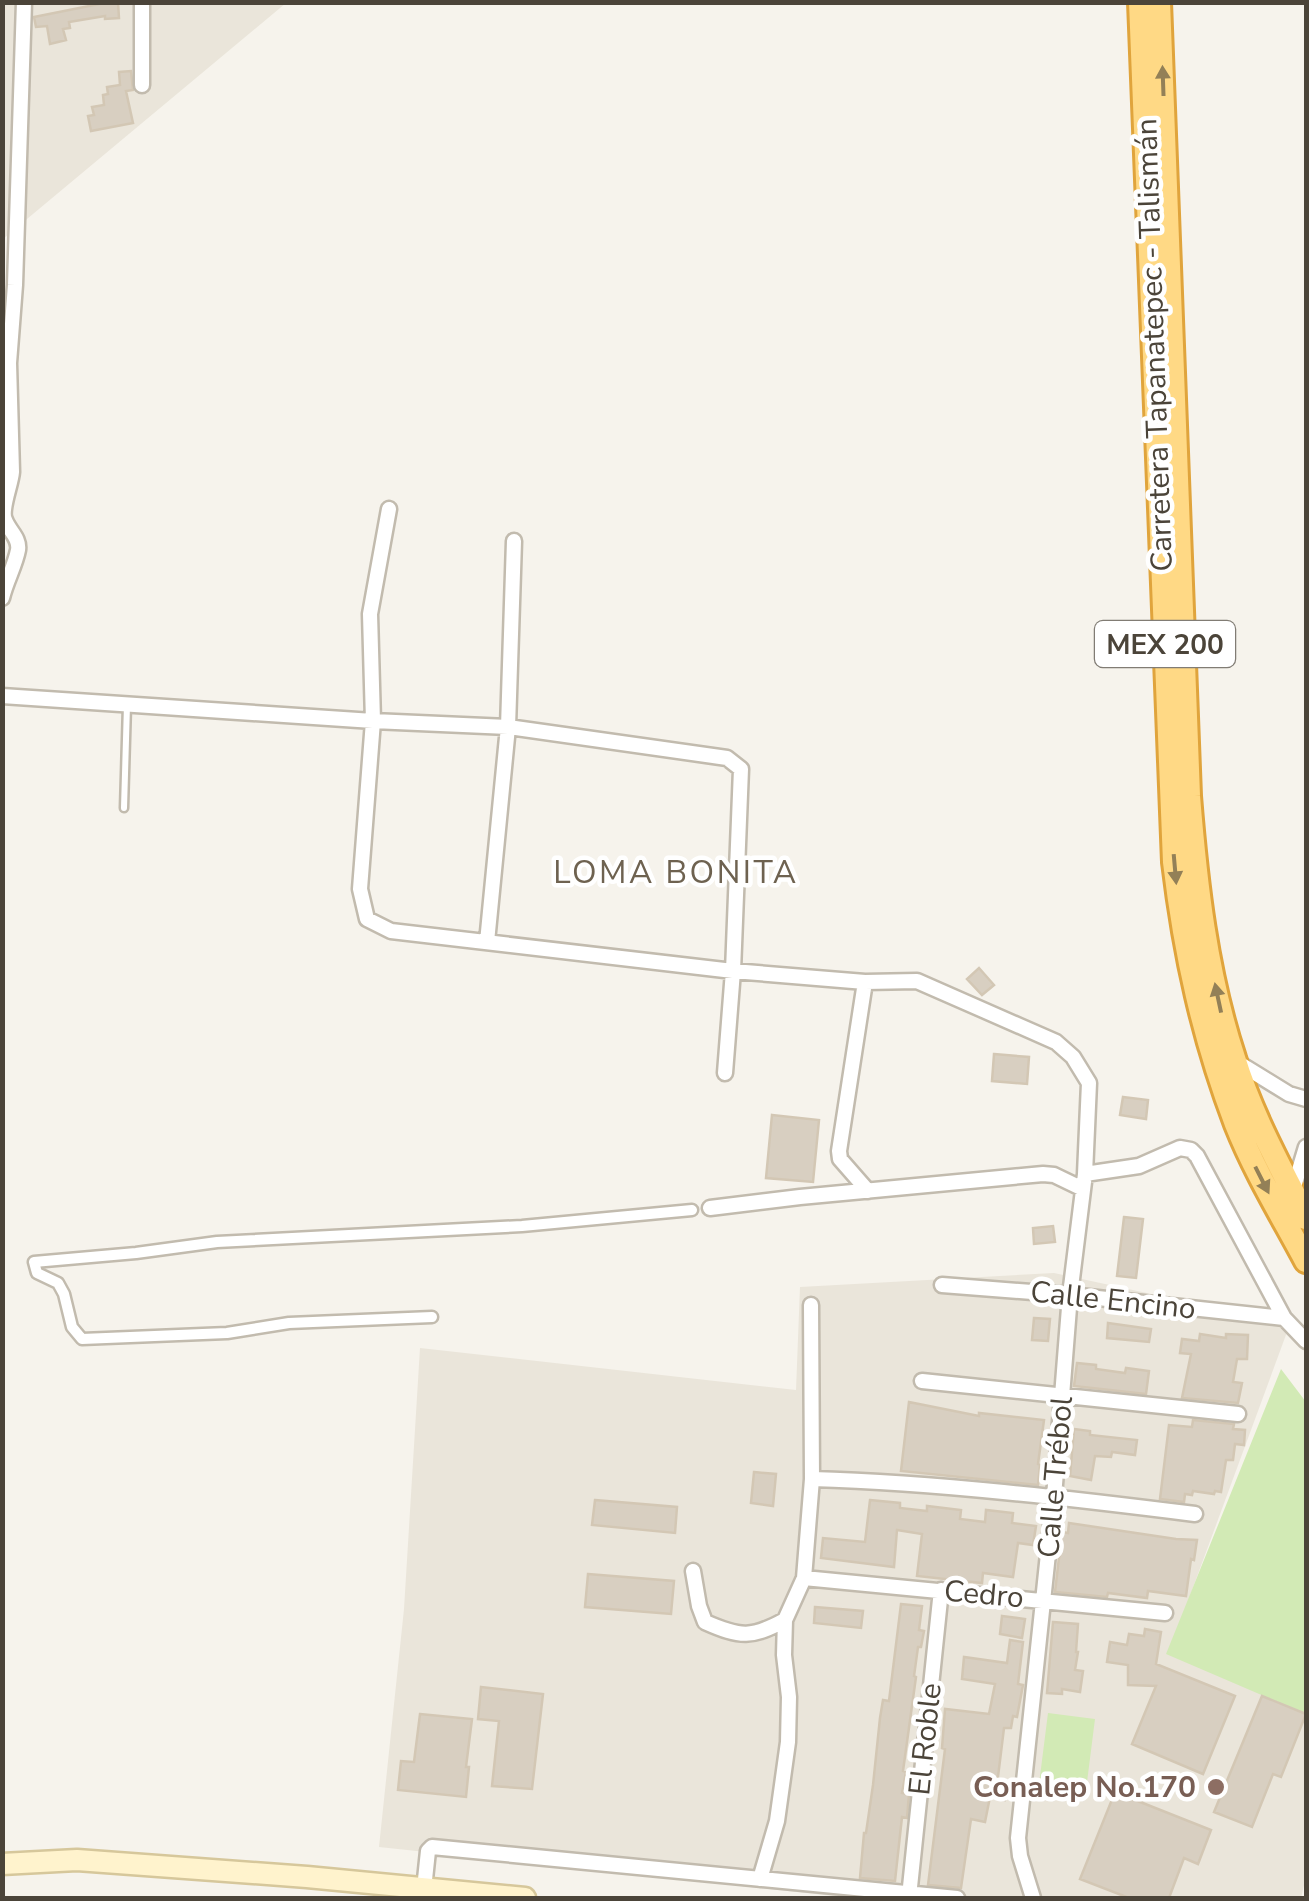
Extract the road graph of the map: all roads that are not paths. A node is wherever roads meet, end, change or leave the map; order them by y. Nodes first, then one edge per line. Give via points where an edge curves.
1 (24, 2) edge
2 (142, 2) edge
3 (1140, 2) edge
4 (1160, 2) edge
5 (142, 85) dead end
6 (389, 510) dead end
7 (514, 541) dead end
8 (2, 598) edge
9 (2, 696) edge
10 (127, 704) junction
11 (373, 721) junction
12 (508, 727) junction
13 (124, 808) dead end
14 (487, 942) junction
15 (733, 971) junction
16 (866, 982) junction
17 (1234, 1061) junction
18 (725, 1073) dead end
19 (1306, 1099) edge
20 (1306, 1147) edge
21 (1084, 1182) junction
22 (1292, 1190) junction
23 (868, 1191) junction
24 (710, 1208) dead end
25 (692, 1210) dead end
26 (1306, 1218) edge
27 (1306, 1261) edge
28 (942, 1284) dead end
29 (1070, 1295) junction
30 (811, 1306) dead end
31 (432, 1317) dead end
32 (1284, 1318) junction
33 (1306, 1341) edge
34 (922, 1381) dead end
35 (1063, 1395) junction
36 (1238, 1414) dead end
37 (812, 1479) junction
38 (1054, 1497) junction
39 (1195, 1514) dead end
40 (693, 1571) dead end
41 (804, 1578) junction
42 (940, 1590) junction
43 (1043, 1600) junction
44 (1165, 1613) dead end
45 (786, 1620) junction
46 (758, 1635) junction
47 (784, 1655) junction
48 (2, 1864) edge
49 (760, 1879) junction
50 (910, 1887) dead end
51 (424, 1888) junction
52 (525, 1898) edge
53 (957, 1898) edge
54 (1033, 1898) edge

1 - 8 street via 9,364 12,472 3,513 18,550
2 - 5 street
3 -> 27 highway, Carretera Tapanatepec - Talismán / MEX 200 via 1182,930 1237,1126
17 -> 4 highway, Carretera Tapanatepec - Talismán / MEX 200 via 1195,879 1189,796
6 - 11 street via 370,614
7 - 12 street
9 - 10 street
10 - 11 street
10 - 13 lane
11 - 12 street
11 - 14 street via 360,890 368,919 391,932
12 - 14 street
12 - 15 street via 727,758 741,770
14 - 15 street
15 - 16 street
15 - 18 street
16 - 21 street, Calle Trébol via 918,981 1056,1042 1074,1057 1089,1083
16 - 23 street via 839,1151
17 - 19 street
17 - 22 highway, Carretera Tapanatepec - Talismán / MEX 200
20 - 22 street
21 - 23 street via 1043,1174
21 - 29 street, Calle Trébol
21 - 32 street via 1180,1148 1191,1150
22 - 26 highway, Carretera Tapanatepec - Talismán / MEX 200
23 - 24 street
25 - 31 street via 217,1242 34,1262 37,1273 58,1282 82,1339
28 - 29 street, Calle Encino
29 - 32 street, Calle Encino
29 - 35 street, Calle Trébol
30 - 37 street
32 - 33 street
34 - 35 street
35 - 36 street
35 - 38 street, Calle Trébol
37 - 38 street
37 - 41 street
38 - 39 street
38 - 43 street, Calle Trébol
40 - 46 street via 706,1622
41 - 42 street, Cedro
41 - 45 street
42 - 43 street, Cedro
42 - 50 street, El Roble
43 - 44 street, Cedro
43 - 54 street, Calle Trébol via 1018,1838
45 - 46 street
45 - 47 street
46 - 47 street
47 - 49 street via 788,1742 777,1821
48 - 51 main road via 76,1860
49 - 51 street via 432,1847
49 - 53 street
51 - 52 main road

